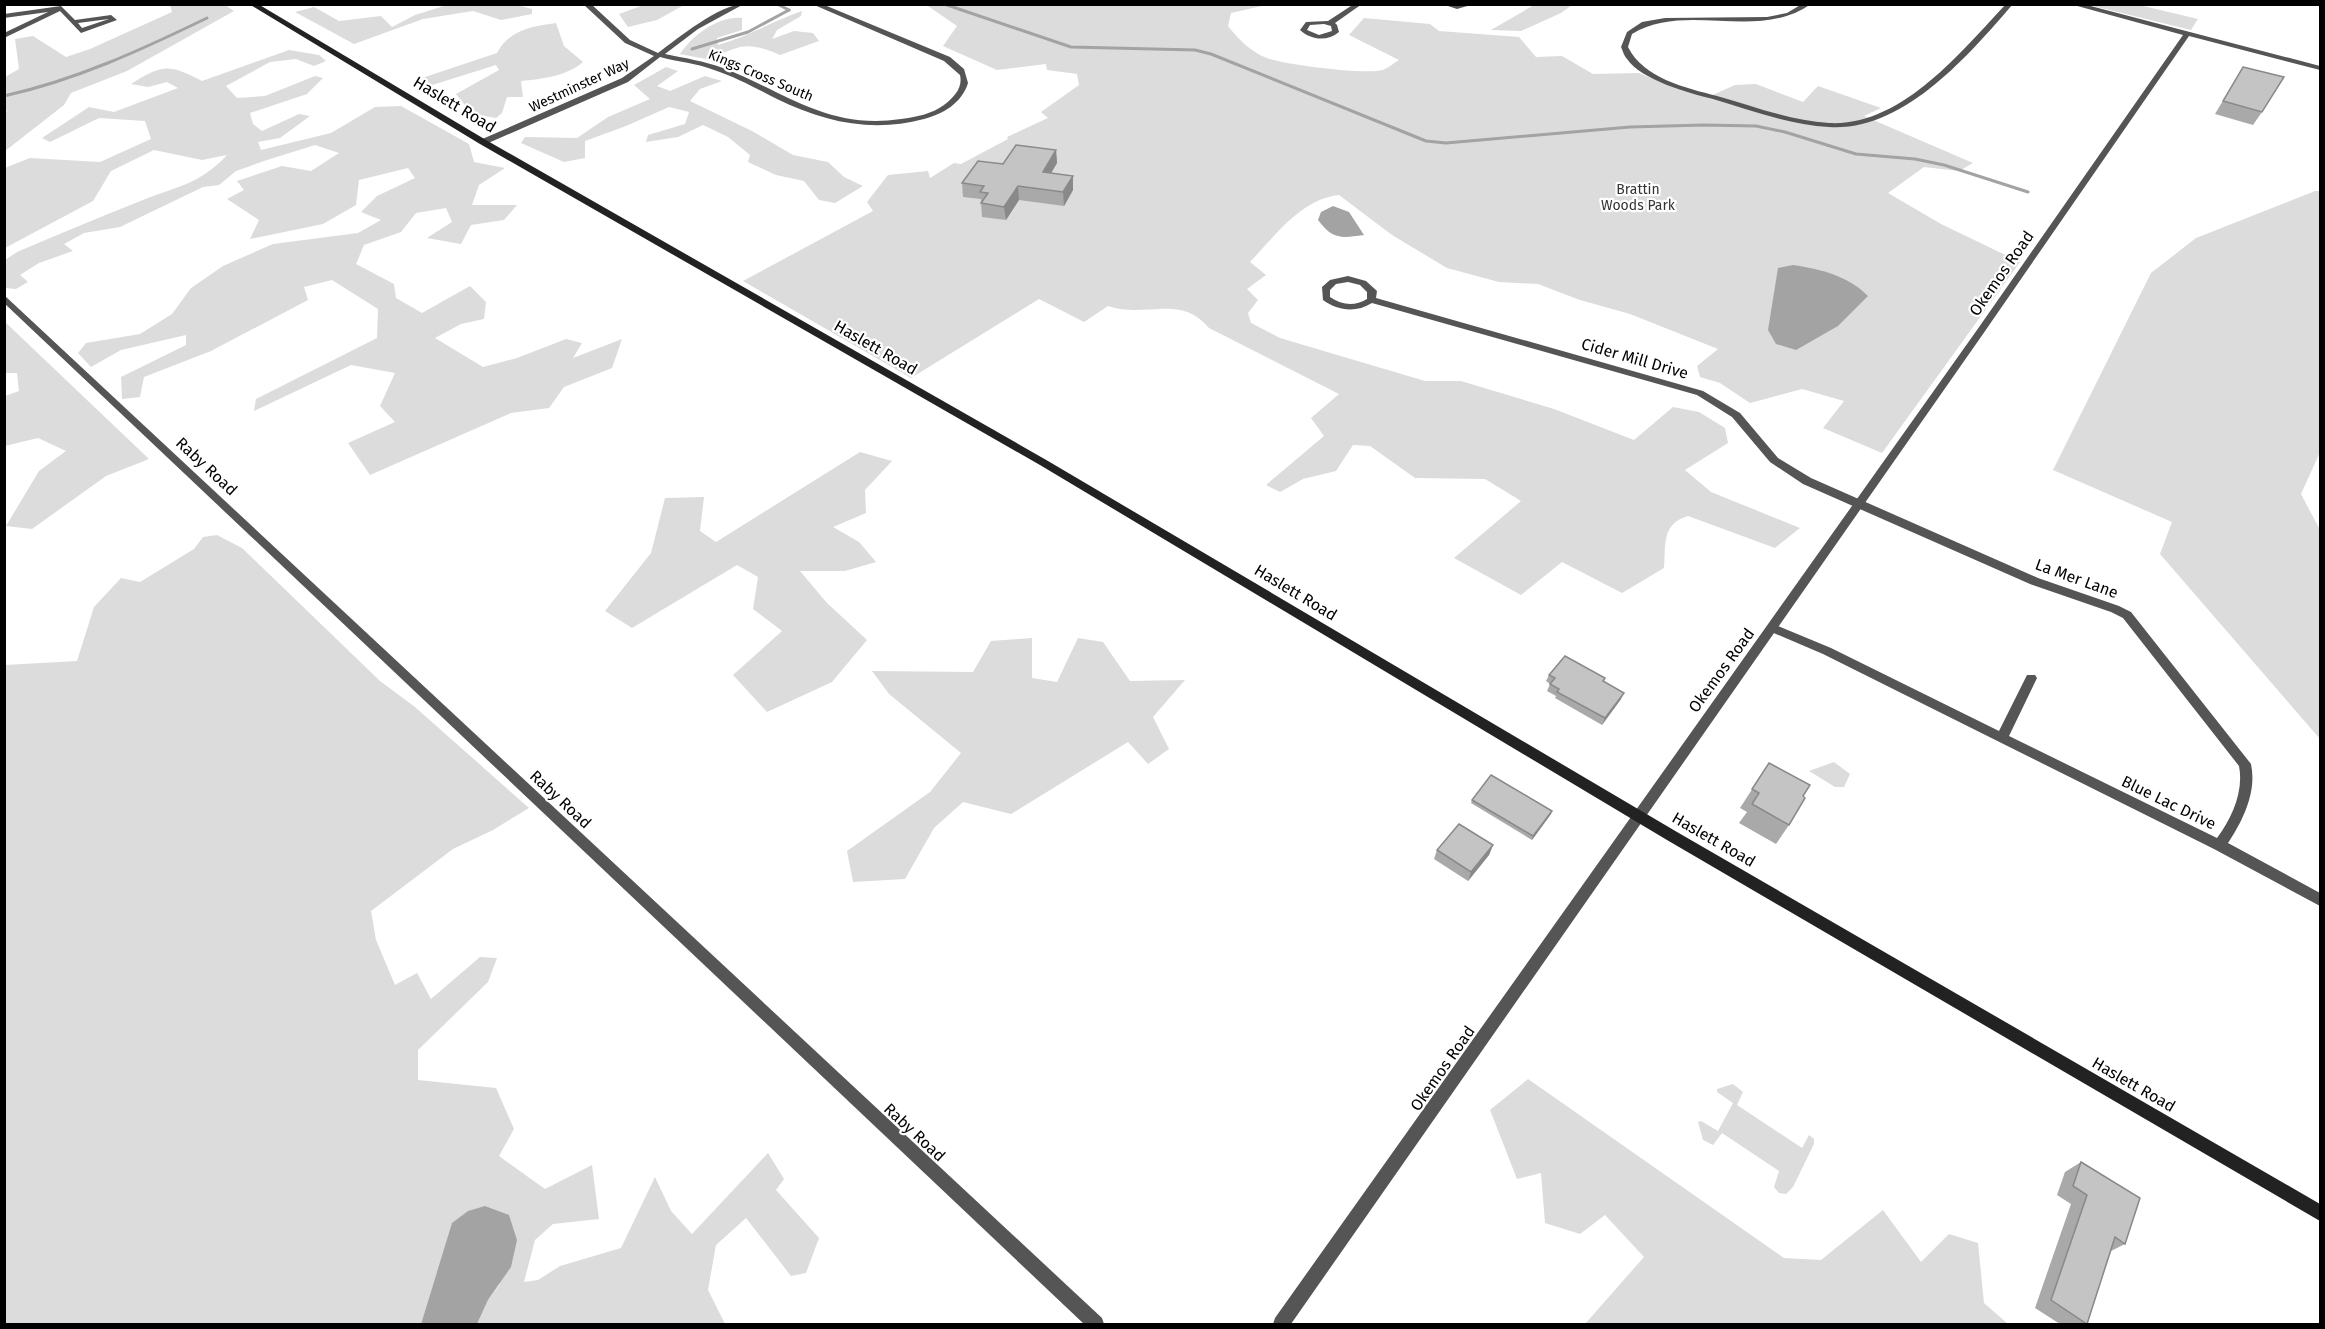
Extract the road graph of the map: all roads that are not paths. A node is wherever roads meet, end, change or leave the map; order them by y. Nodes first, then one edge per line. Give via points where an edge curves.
1 (252, 4) edge
2 (586, 4) edge
3 (741, 4) edge
4 (815, 4) edge
5 (1359, 4) edge
6 (1445, 4) edge
7 (1471, 4) edge
8 (1808, 4) edge
9 (2010, 4) edge
10 (2073, 4) edge
11 (62, 7) edge
12 (6, 15) edge
13 (74, 22) junction
14 (1330, 23) dead end
15 (2187, 34) junction
16 (4, 36) edge
17 (661, 55) junction
18 (2320, 68) edge
19 (483, 142) junction
20 (4, 298) edge
21 (1371, 300) junction
22 (1859, 504) junction
23 (1773, 628) junction
24 (2031, 678) dead end
25 (2002, 738) junction
26 (1638, 816) junction
27 (2219, 845) junction
28 (2320, 900) edge
29 (2320, 1213) edge
30 (1096, 1324) edge
31 (1281, 1324) edge

1 - 19 main road, Haslett Road
2 - 17 street, Kings Cross South via 623,39
3 - 17 street, Westminster Way via 696,28
4 - 17 street, Kings Cross South via 947,59 962,71 964,86 957,98 941,110 903,122 845,122 818,114 714,67
5 - 14 street
6 - 7 street
8 - 9 street via 1794,14 1768,19 1693,15 1657,19 1632,30 1625,48 1641,68 1676,86 1797,120 1846,125 1870,120 1920,92
10 - 15 street
11 - 12 street
11 - 13 street
11 - 16 street
13 - 13 street via 81,31 114,20 111,17
15 - 18 street
15 - 22 street, Okemos Road
17 - 19 street, Westminster Way via 617,84
19 - 26 main road, Haslett Road via 1033,458
20 - 30 street, Raby Road
21 - 21 street, Cider Mill Drive via 1372,291 1356,280 1333,282 1325,289 1326,298 1337,305 1361,306
21 - 22 street, Cider Mill Drive via 1700,393 1736,415 1766,452 1789,471
22 - 23 street, Okemos Road
22 - 27 street, La Mer Lane via 2034,582 2127,615 2245,764 2249,776 2233,824
23 - 25 street, Blue Lac Drive
23 - 26 street, Okemos Road
24 - 25 street
25 - 27 street, Blue Lac Drive
26 - 29 main road, Haslett Road
26 - 31 street, Okemos Road
27 - 28 street, Blue Lac Drive

